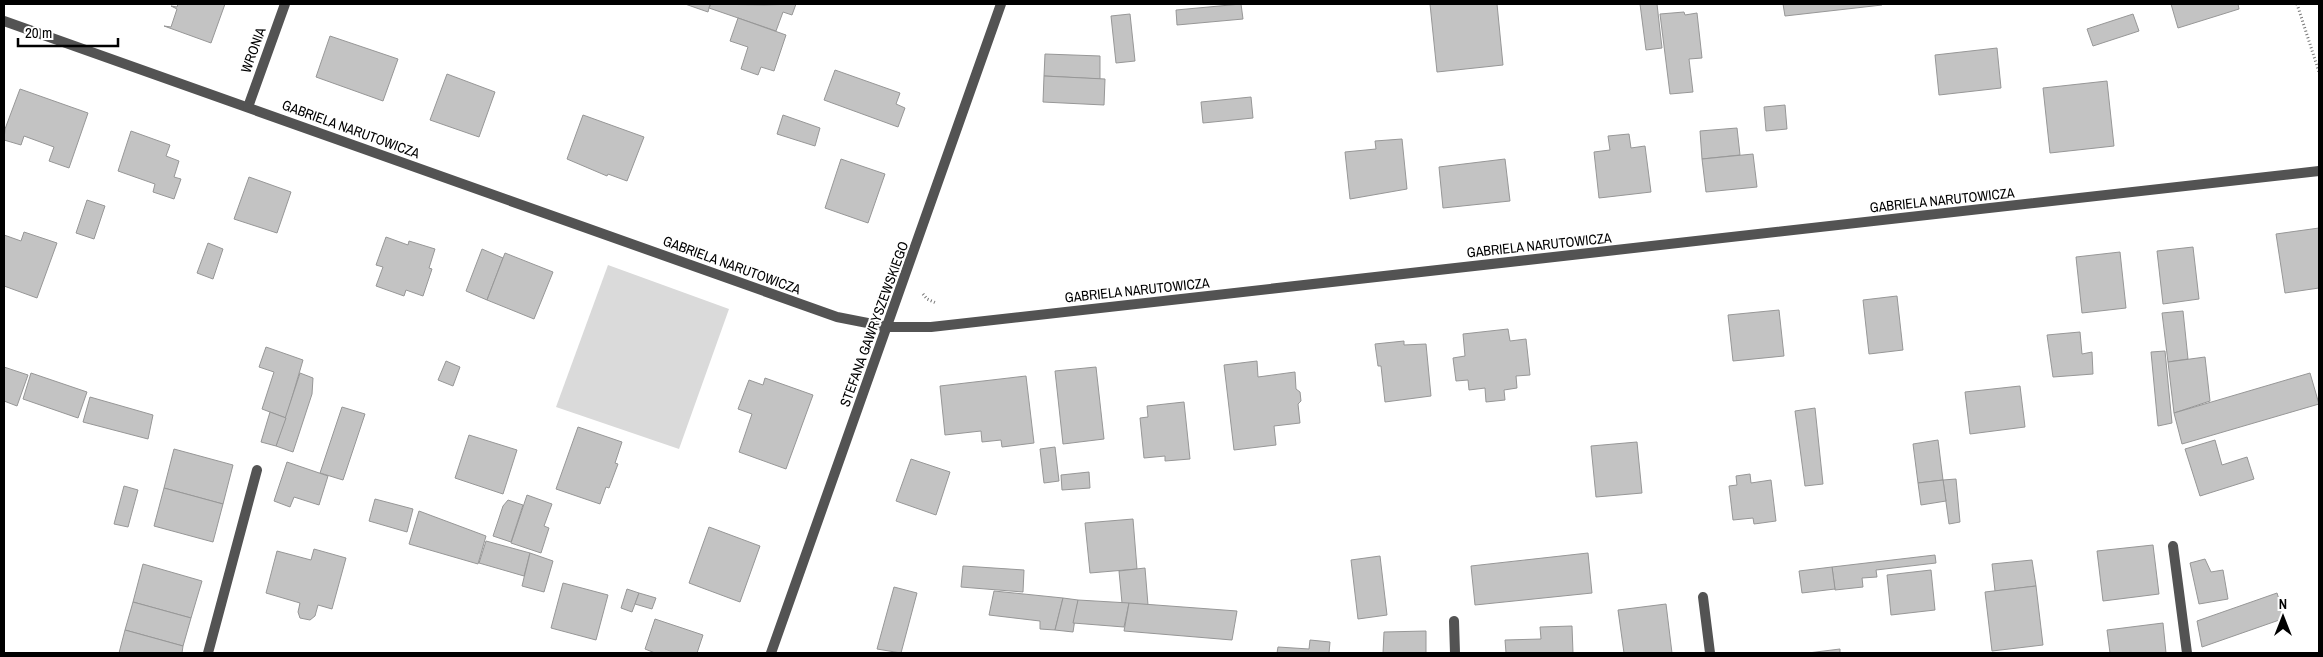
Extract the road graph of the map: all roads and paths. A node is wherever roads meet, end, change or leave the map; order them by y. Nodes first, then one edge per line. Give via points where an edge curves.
1 (285, 4) edge
2 (1001, 4) edge
3 (2297, 4) edge
4 (4, 21) edge
5 (2319, 72) edge
6 (248, 106) junction
7 (2319, 172) edge
8 (888, 328) junction
9 (257, 470) dead end
10 (2173, 546) dead end
11 (1703, 597) dead end
12 (1454, 621) dead end
13 (208, 653) edge
14 (771, 653) edge
15 (1455, 653) edge
16 (1710, 653) edge
17 (2187, 653) edge

1 - 6 street, WRONIA
2 - 8 street, STEFANA GAWRYSZEWSKIEGO
3 - 5 path
4 - 6 street, GABRIELA NARUTOWICZA
6 - 8 street, GABRIELA NARUTOWICZA via 837,317
7 - 8 street, GABRIELA NARUTOWICZA via 931,327
8 - 14 street, STEFANA GAWRYSZEWSKIEGO
9 - 13 street
10 - 17 street
11 - 16 street
12 - 15 street

